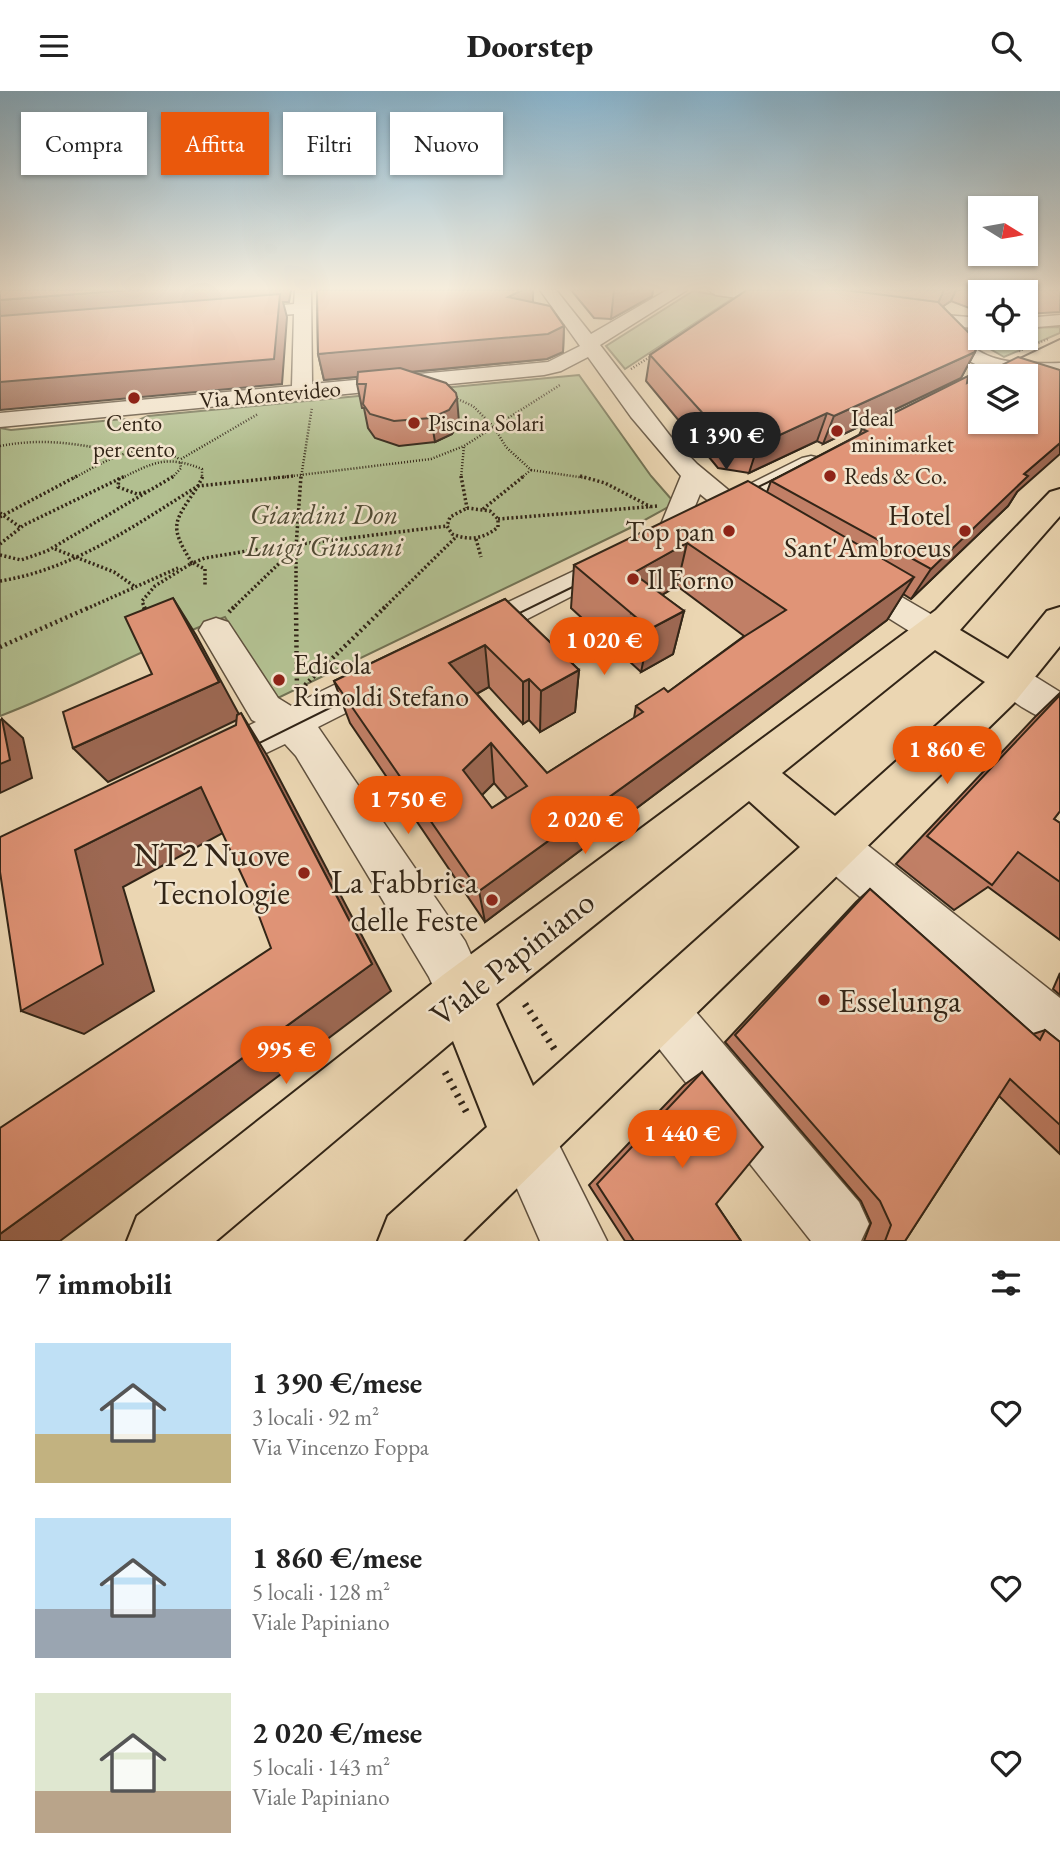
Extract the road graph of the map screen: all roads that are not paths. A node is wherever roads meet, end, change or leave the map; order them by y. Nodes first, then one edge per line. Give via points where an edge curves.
1 (305, 344) edge
2 (583, 344) edge
3 (592, 344) edge
4 (962, 344) edge
5 (586, 348) junction
6 (1060, 357) edge
7 (1060, 363) edge
8 (983, 364) edge
9 (1017, 364) edge
10 (1038, 366) edge
11 (1060, 369) edge
12 (1038, 370) edge
13 (307, 397) junction
14 (0, 420) edge
15 (837, 450) edge
16 (694, 476) junction
17 (1058, 502) edge
18 (730, 505) junction
19 (769, 530) edge
20 (671, 534) junction
21 (825, 564) edge
22 (1060, 620) edge
23 (219, 624) road end
24 (934, 631) junction
25 (450, 644) edge
26 (413, 663) edge
27 (1010, 679) junction
28 (1060, 710) edge
29 (290, 724) junction
30 (749, 773) junction
31 (181, 778) edge
32 (835, 847) junction
33 (463, 995) junction
34 (660, 1009) junction
35 (1060, 1032) edge
36 (499, 1132) junction
37 (837, 1224) dead end
38 (162, 1241) edge
39 (413, 1241) edge
40 (575, 1241) edge

1 - 13 street
2 - 5 street
3 - 5 street, Via Montevideo
4 - 8 street
5 - 13 street, Via Montevideo via 544,369
5 - 16 street via 626,378
6 - 9 street
7 - 10 street
11 - 12 street
13 - 14 street, Via Montevideo
15 - 18 street
16 - 18 street
16 - 20 street
17 - 24 main road, Viale Papiniano
18 - 19 street
18 - 20 street
20 - 25 street
21 - 24 street
22 - 27 main road
23 - 29 street via 265,709
24 - 27 main road
24 - 30 main road, Viale Papiniano
26 - 29 street
27 - 28 street
27 - 32 main road
29 - 31 street
29 - 33 street via 310,744 332,778 447,959
30 - 32 main road
30 - 33 main road, Viale Papiniano
32 - 34 main road
32 - 35 street
33 - 36 main road
33 - 38 main road, Viale Papiniano
34 - 36 main road
34 - 37 street
36 - 39 main road
36 - 40 street

